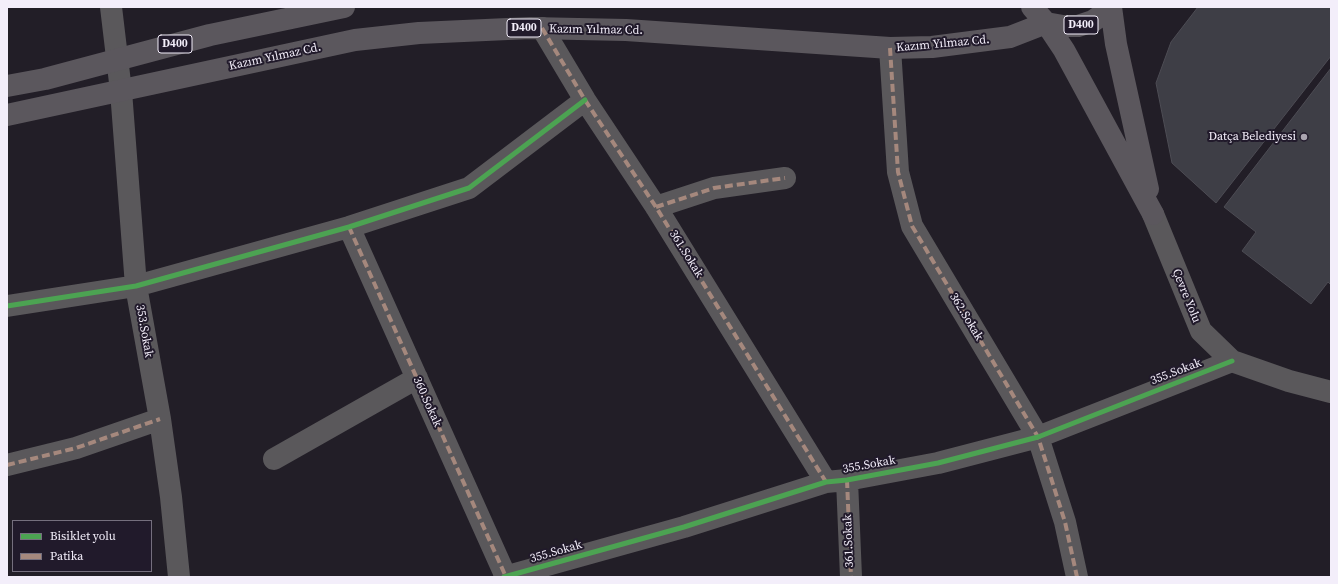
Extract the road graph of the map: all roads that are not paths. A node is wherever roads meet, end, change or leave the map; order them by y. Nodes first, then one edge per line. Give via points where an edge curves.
1 (111, 7) edge
2 (344, 7) edge
3 (1111, 7) edge
4 (1039, 15) edge
5 (542, 28) junction
6 (890, 48) junction
7 (118, 60) junction
8 (7, 86) edge
9 (122, 91) junction
10 (586, 100) junction
11 (7, 115) edge
12 (786, 178) dead end
13 (656, 207) junction
14 (1153, 214) junction
15 (349, 227) junction
16 (136, 286) junction
17 (7, 306) edge
18 (1232, 361) junction
19 (417, 378) junction
20 (1331, 392) edge
21 (160, 419) junction
22 (1038, 437) junction
23 (274, 459) dead end
24 (7, 465) edge
25 (837, 481) junction
26 (178, 577) edge
27 (505, 577) edge
28 (851, 577) edge
29 (1078, 577) edge

1 - 7 street, 353.Sokak
2 - 7 highway, D400 via 210,35
3 - 4 highway, D400 via 1093,21 1078,26 1063,26
3 - 14 highway via 1116,44
4 - 6 highway, Kazım Yılmaz Cd. / D400 via 1010,37 932,47
4 - 14 highway via 1091,98
5 - 6 highway, Kazım Yılmaz Cd. / D400 via 626,30
5 - 9 highway, Kazım Yılmaz Cd. / D400 via 469,30 355,40
5 - 10 street, 361.Sokak
6 - 22 street, 362.Sokak via 898,172 912,226
7 - 8 highway, D400
7 - 9 street, 353.Sokak
9 - 11 highway, Kazım Yılmaz Cd. / D400
9 - 16 street, 353.Sokak
10 - 13 street, 361.Sokak
10 - 15 street via 469,188
12 - 13 street via 714,188
13 - 25 street, 361.Sokak
14 - 18 street, Çevre Yolu via 1201,331
15 - 16 street
15 - 19 street, 360.Sokak
16 - 17 street
16 - 21 street, 353.Sokak
18 - 20 street, Çevre Yolu via 1289,381
18 - 22 street, 355.Sokak
19 - 23 street
19 - 27 street, 360.Sokak
21 - 24 street via 76,448
21 - 26 street, 353.Sokak via 171,497
22 - 25 street, 355.Sokak via 938,463
22 - 29 street, 362.Sokak via 1065,522
25 - 27 street, 355.Sokak
25 - 28 street, 361.Sokak

